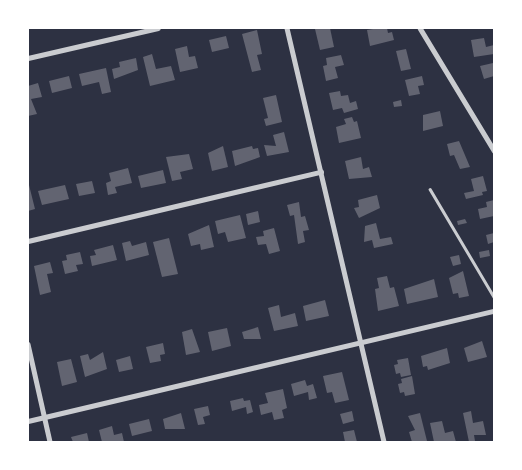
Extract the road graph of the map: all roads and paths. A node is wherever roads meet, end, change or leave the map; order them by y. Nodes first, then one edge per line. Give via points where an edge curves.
1 (158, 28) edge
2 (287, 28) edge
3 (420, 28) edge
4 (28, 58) edge
5 (494, 136) edge
6 (487, 138) junction
7 (494, 150) edge
8 (321, 172) junction
9 (430, 189) dead end
10 (28, 241) edge
11 (494, 297) edge
12 (494, 311) edge
13 (360, 342) junction
14 (28, 344) edge
15 (44, 417) junction
16 (28, 421) edge
17 (50, 442) edge
18 (384, 442) edge

1 - 4 street
2 - 8 street
3 - 6 street
5 - 6 street
6 - 7 street
8 - 10 street
8 - 13 street
9 - 11 lane
12 - 13 street
13 - 15 street
13 - 18 street
14 - 15 street
15 - 16 street
15 - 17 street

